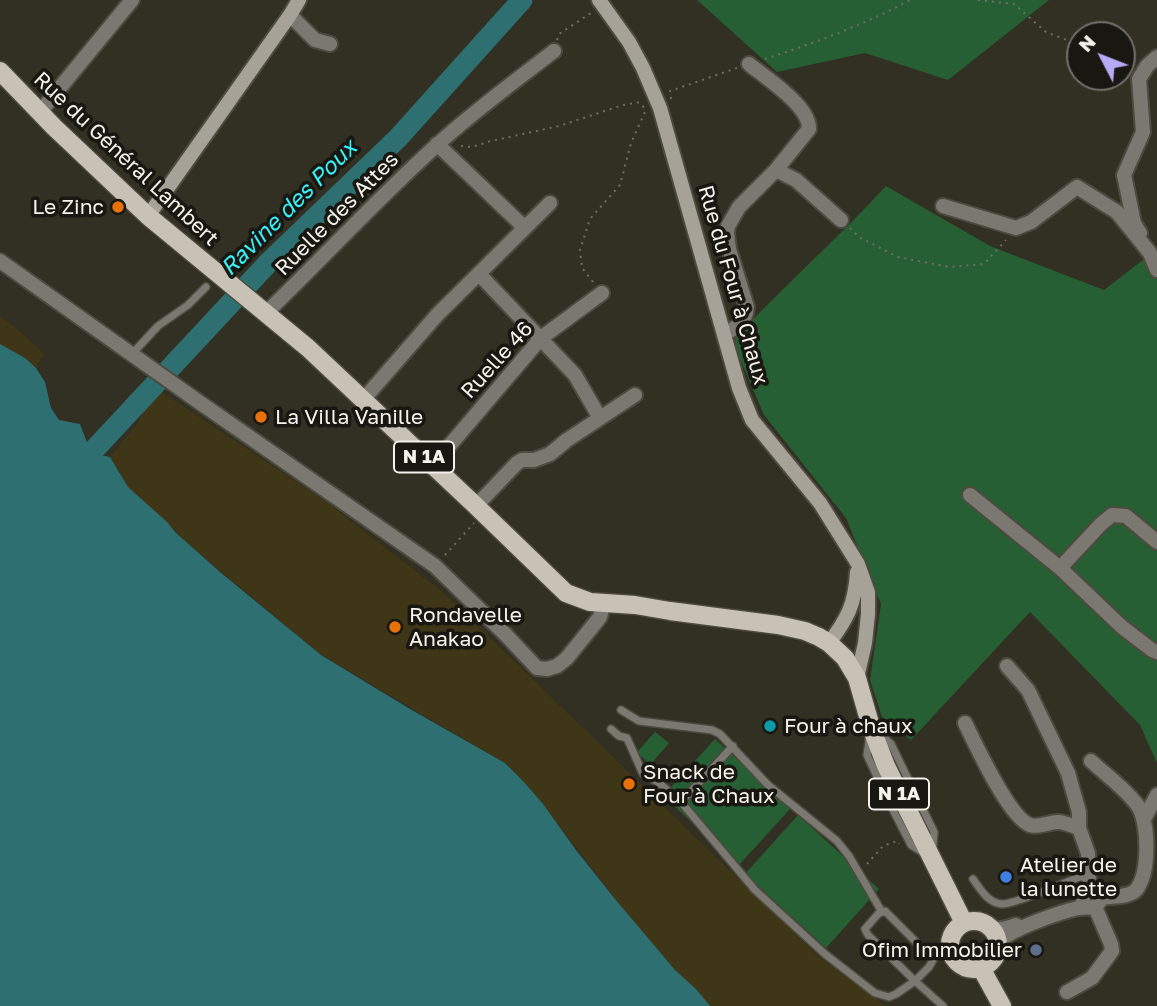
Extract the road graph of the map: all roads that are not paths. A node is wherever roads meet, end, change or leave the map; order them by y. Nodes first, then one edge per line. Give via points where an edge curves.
1 (132, 0) edge
2 (299, 0) edge
3 (599, 0) edge
4 (290, 15) junction
5 (330, 44) dead end
6 (554, 51) road end
7 (1157, 57) edge
8 (749, 64) road end
9 (0, 72) edge
10 (40, 112) junction
11 (442, 148) junction
12 (776, 170) junction
13 (550, 203) dead end
14 (943, 206) dead end
15 (148, 216) junction
16 (841, 220) road end
17 (525, 228) junction
18 (1150, 253) junction
19 (0, 261) edge
20 (1157, 270) edge
21 (479, 274) junction
22 (206, 287) dead end
23 (602, 293) road end
24 (266, 313) junction
25 (724, 334) junction
26 (541, 338) junction
27 (136, 357) junction
28 (635, 395) dead end
29 (363, 400) junction
30 (600, 418) junction
31 (433, 466) junction
32 (970, 495) dead end
33 (479, 509) junction
34 (1157, 542) edge
35 (858, 564) junction
36 (1060, 568) junction
37 (604, 602) junction
38 (829, 643) junction
39 (1157, 652) edge
40 (1007, 666) dead end
41 (857, 678) junction
42 (621, 710) dead end
43 (965, 723) dead end
44 (871, 727) junction
45 (611, 729) dead end
46 (733, 747) junction
47 (1091, 761) dead end
48 (1157, 795) edge
49 (681, 802) junction
50 (1144, 819) junction
51 (1079, 828) junction
52 (932, 858) junction
53 (1088, 873) junction
54 (973, 879) dead end
55 (1090, 900) junction
56 (882, 912) junction
57 (964, 923) junction
58 (989, 927) junction
59 (998, 944) junction
60 (944, 954) junction
61 (981, 968) junction
62 (915, 981) junction
63 (1067, 992) dead end
64 (943, 1006) edge
65 (1002, 1006) edge

1 - 10 street
2 - 4 main road
3 - 25 main road, Rue du Four à Chaux via 629,42 679,171
4 - 5 street via 315,40
4 - 15 main road
6 - 11 street, Ruelle des Attes via 495,96
7 - 18 street via 1139,79 1143,132 1124,175 1134,223
8 - 12 street via 799,105 810,124 808,133
9 - 10 main road, Rue du Général Lambert / N 1A
10 - 15 main road, Rue du Général Lambert / N 1A
11 - 17 street
11 - 24 street, Ruelle des Attes via 370,209
12 - 16 street via 796,180
12 - 25 street via 739,207 728,226 727,241 747,307 743,321
13 - 17 street
14 - 18 street via 1016,228 1077,187 1117,212
15 - 24 main road, Rue du Général Lambert / N 1A
17 - 21 street
18 - 20 street
19 - 27 street
21 - 26 street
21 - 29 street
22 - 27 lane via 158,326
23 - 26 street, Ruelle 46
24 - 29 main road, Rue du Général Lambert / N 1A
25 - 35 main road, Rue du Four à Chaux via 752,420 820,503
26 - 30 street via 575,375
26 - 31 street, Ruelle 46
27 - 37 street via 435,566 537,668 557,667 567,658 593,628
28 - 30 street
29 - 31 main road, Rue du Général Lambert / N 1A
30 - 33 street via 550,454 517,463
31 - 33 main road, Rue du Général Lambert / N 1A
32 - 36 street
33 - 37 main road, Rue du Général Lambert / N 1A via 566,593
34 - 36 street via 1125,516 1112,515
35 - 38 main road via 856,593 846,620
35 - 41 main road, Rue du Four à Chaux via 868,592 868,614
36 - 39 street via 1122,627
37 - 38 main road, Rue du Général Lambert / N 1A via 778,625
38 - 41 main road, Rue du Général Lambert / N 1A via 845,657
40 - 51 street via 1028,690 1068,773
41 - 44 main road, Rue du Général Lambert / N 1A
42 - 46 lane via 639,721 712,730
43 - 51 street via 990,773 1021,818 1029,825 1058,822
44 - 52 main road, Rue du Général Lambert / N 1A
44 - 52 lane via 867,755 910,843
45 - 49 lane via 627,738 643,774
46 - 49 lane
46 - 56 lane via 768,785 837,841
47 - 50 street via 1137,805
48 - 50 street
49 - 62 lane via 755,890 875,993 889,997
50 - 55 street via 1143,875 1136,889
51 - 53 street via 1088,853
52 - 57 main road, Rue du Général Lambert / N 1A
53 - 54 lane via 1002,904 985,897
53 - 55 street
55 - 58 street via 1011,927
55 - 59 street via 1012,932
55 - 63 street via 1112,951 1092,978
56 - 60 lane via 891,915 925,952
56 - 62 lane via 865,929
57 - 58 main road via 977,921
57 - 60 main road
58 - 59 main road
59 - 61 main road via 993,959
60 - 61 main road via 967,968
60 - 62 lane
61 - 65 main road
62 - 64 lane

